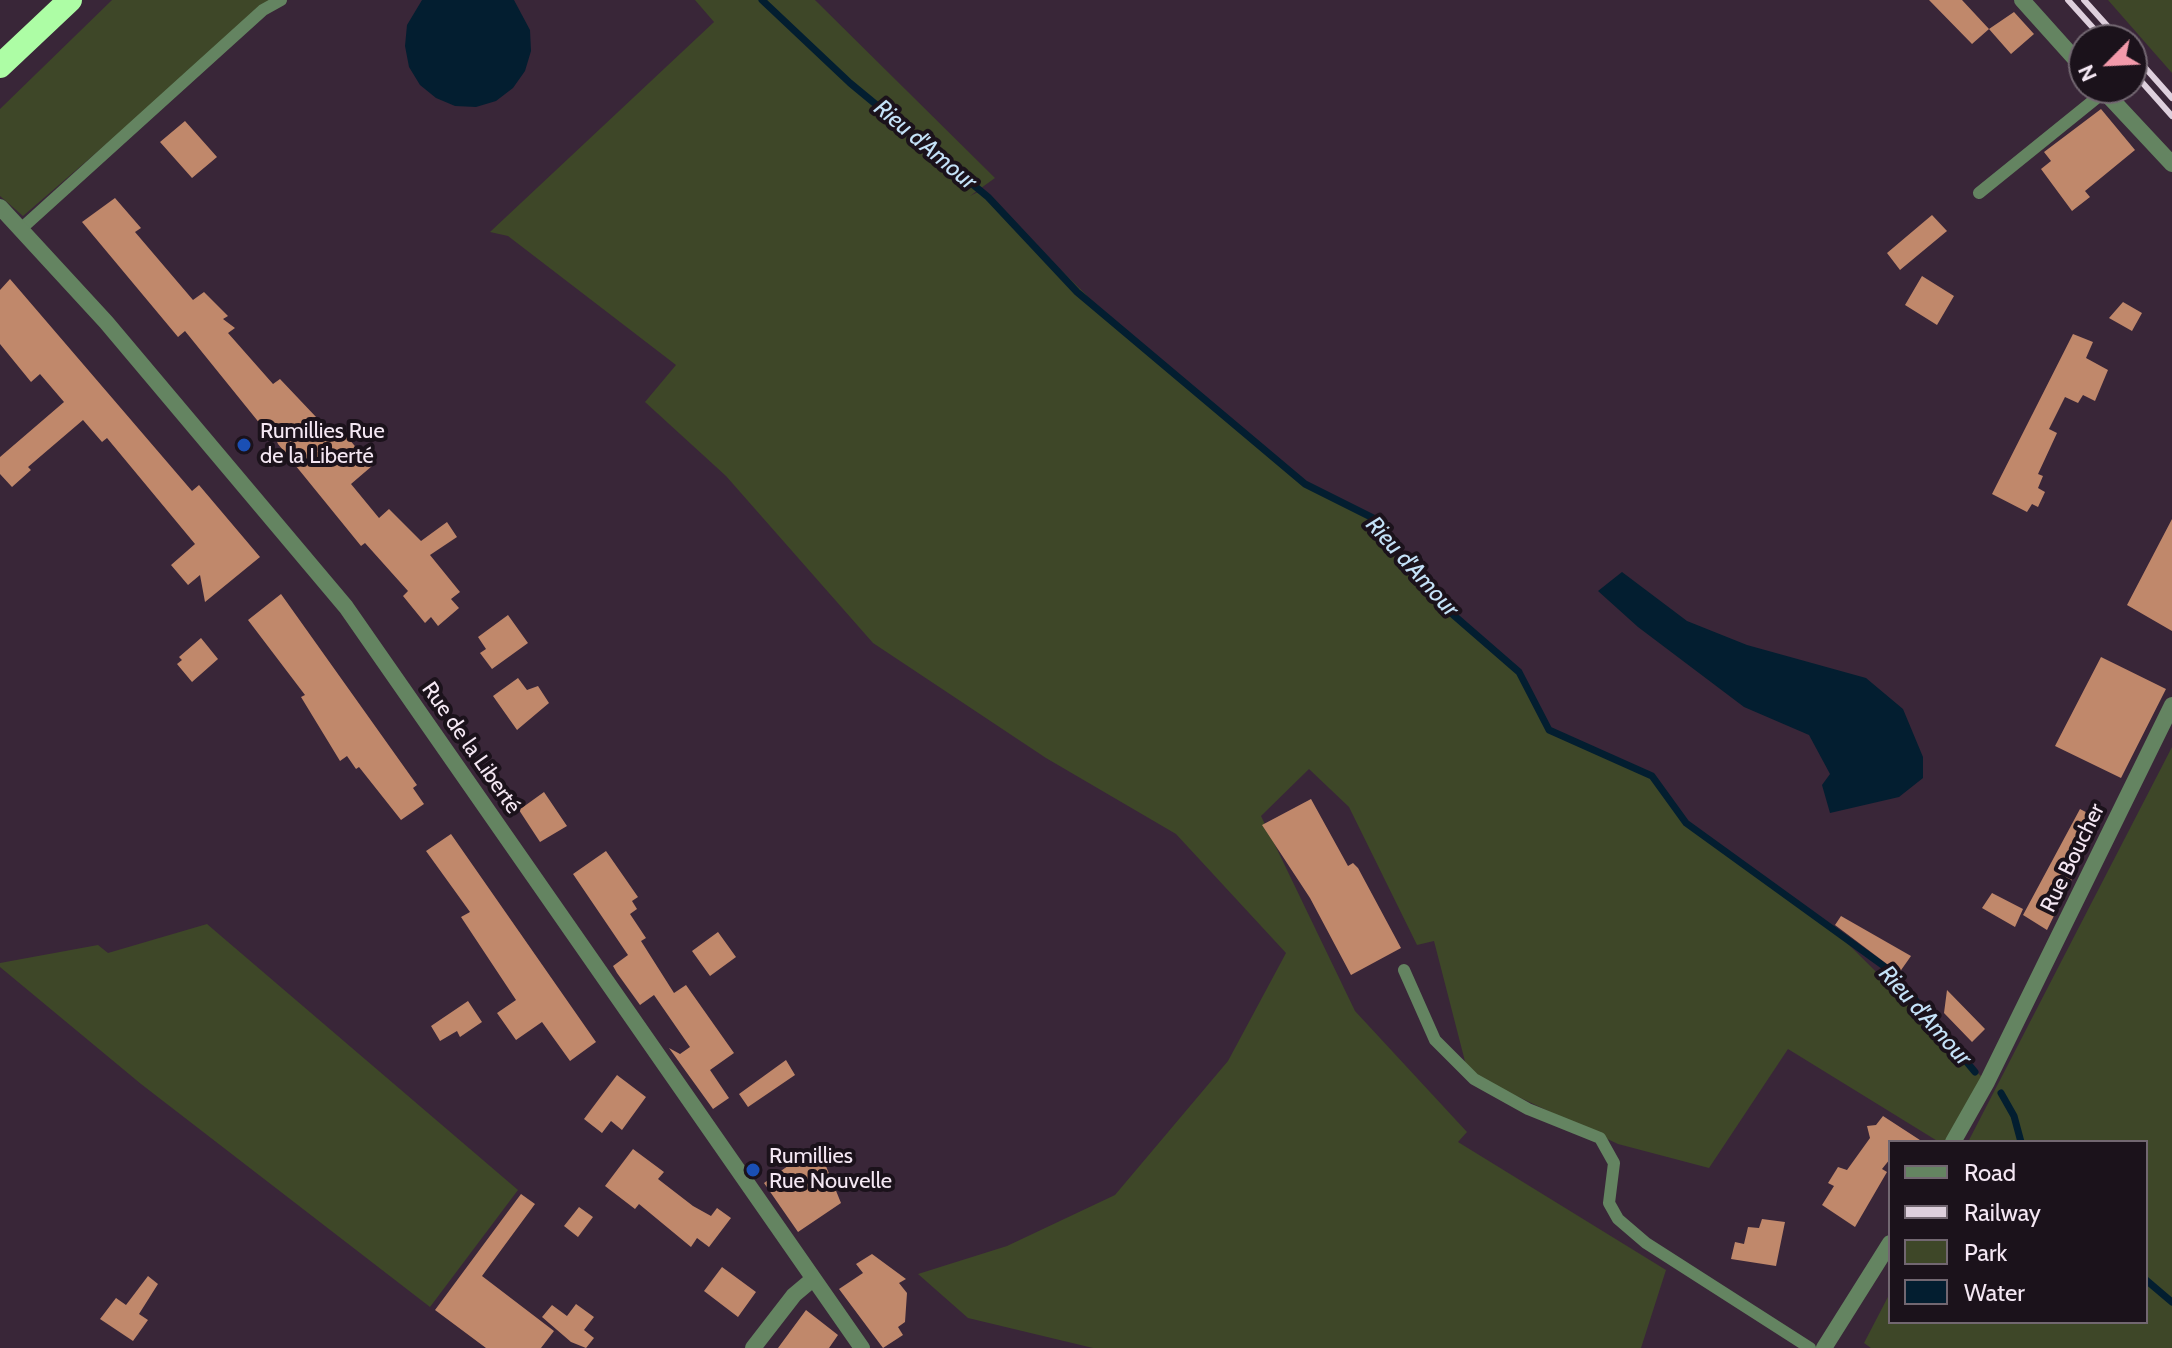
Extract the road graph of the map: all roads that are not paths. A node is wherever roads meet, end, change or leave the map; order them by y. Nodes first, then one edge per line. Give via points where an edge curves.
1 (70, 0) edge
2 (281, 0) edge
3 (2022, 0) edge
4 (2068, 51) edge
5 (0, 66) edge
6 (2085, 104) edge
7 (2115, 104) edge
8 (2172, 164) edge
9 (1979, 193) dead end
10 (0, 207) edge
11 (22, 228) junction
12 (2172, 705) edge
13 (1404, 970) dead end
14 (1954, 1140) edge
15 (1888, 1246) edge
16 (813, 1279) junction
17 (753, 1348) edge
18 (862, 1348) edge
19 (1810, 1348) edge
20 (1824, 1348) edge

1 - 5 highway
2 - 11 lane via 263,10
3 - 4 street
6 - 9 lane
7 - 8 street
10 - 11 street, Rue de la Liberté
11 - 16 street, Rue de la Liberté via 346,607
12 - 14 street, Rue Boucher
13 - 19 lane via 1435,1040 1474,1079 1528,1109 1600,1138 1614,1163 1609,1203 1618,1219 1646,1243
15 - 20 street
16 - 17 street
16 - 18 street, Rue de la Liberté

